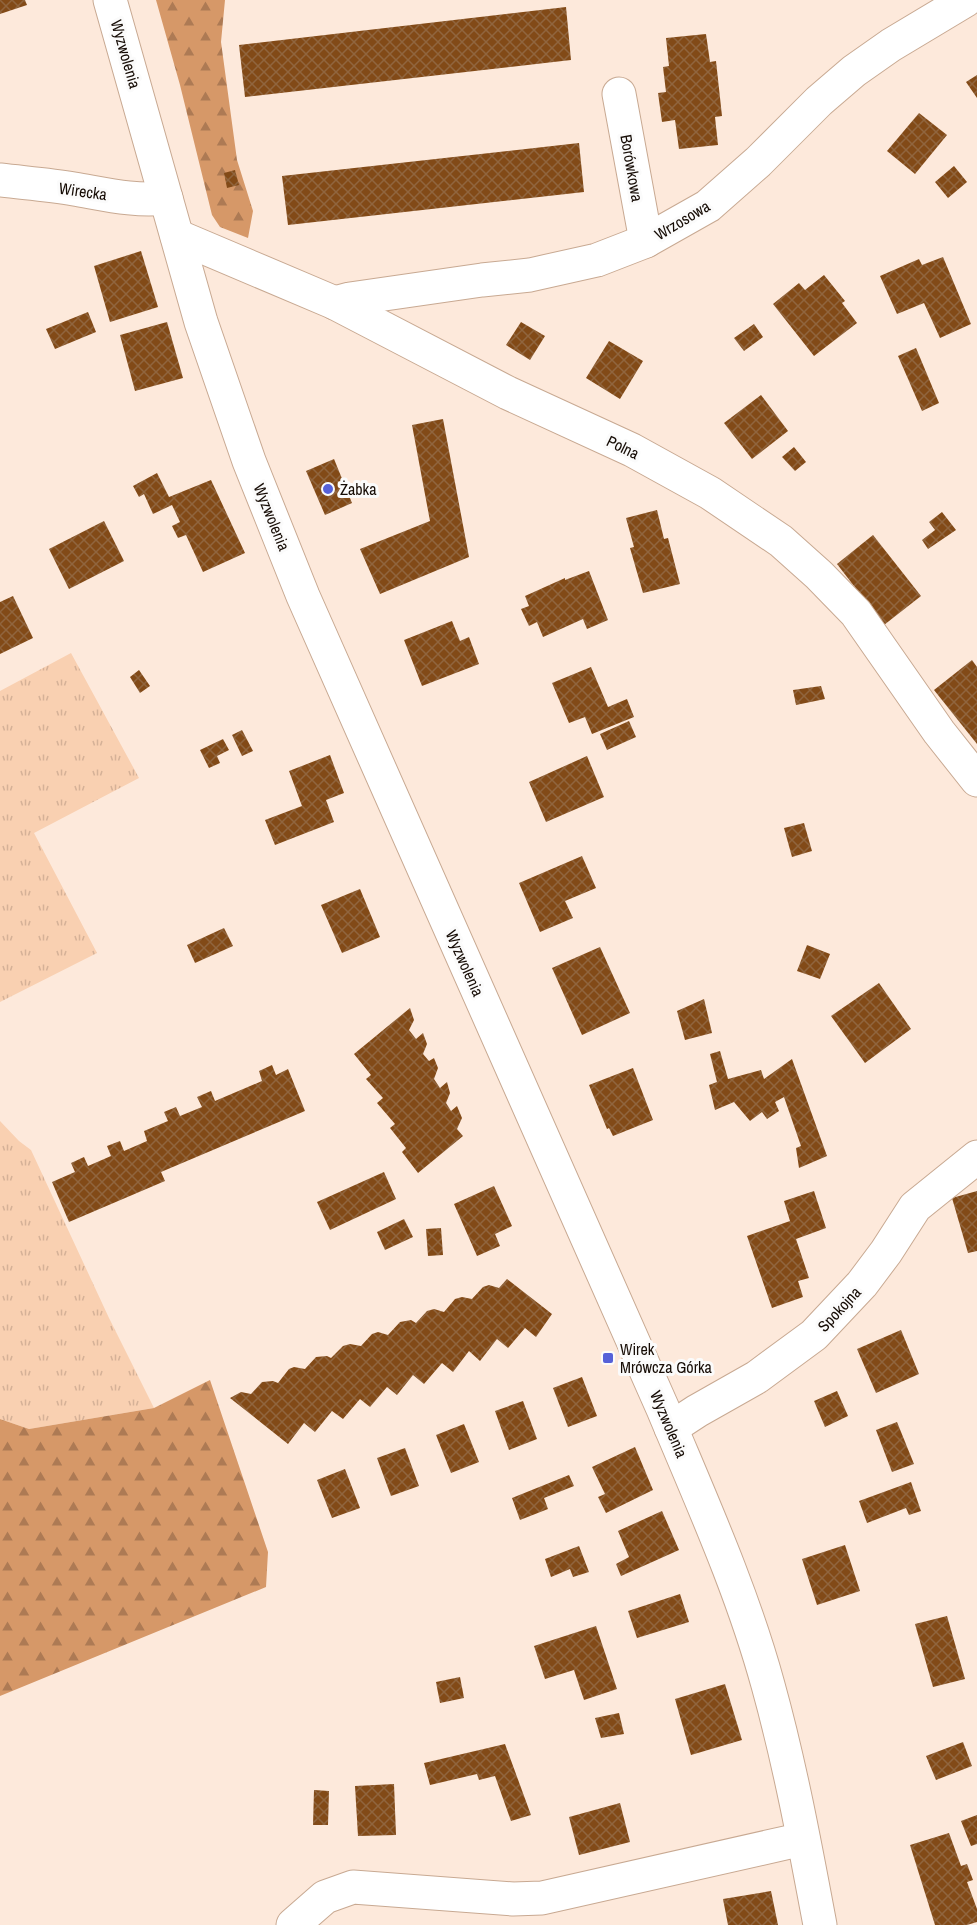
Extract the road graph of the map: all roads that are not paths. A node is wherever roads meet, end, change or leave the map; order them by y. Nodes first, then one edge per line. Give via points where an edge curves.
1 (110, 0) edge
2 (966, 0) edge
3 (619, 94) dead end
4 (0, 180) edge
5 (166, 198) junction
6 (177, 236) junction
7 (646, 241) junction
8 (335, 303) junction
9 (977, 780) edge
10 (977, 1157) edge
11 (671, 1428) junction
12 (803, 1839) junction
13 (293, 1925) edge
14 (820, 1925) edge

1 - 5 street, Wyzwolenia
2 - 7 street, Wrzosowa via 854,71 708,206
3 - 7 street, Borówkowa
4 - 5 street, Wirecka via 152,200
5 - 6 street, Wyzwolenia
6 - 8 street, Polna
6 - 11 street, Wyzwolenia via 201,322 238,429 303,596
7 - 8 street, Wrzosowa via 597,260 530,275
8 - 9 street, Polna via 508,393 632,450 710,493 781,541 856,613
10 - 11 street, Spokojna via 915,1207 862,1284 814,1335 757,1377
11 - 12 street, Wyzwolenia via 746,1614 768,1684
12 - 13 street via 542,1898 353,1887 325,1897
12 - 14 street, Wyzwolenia

